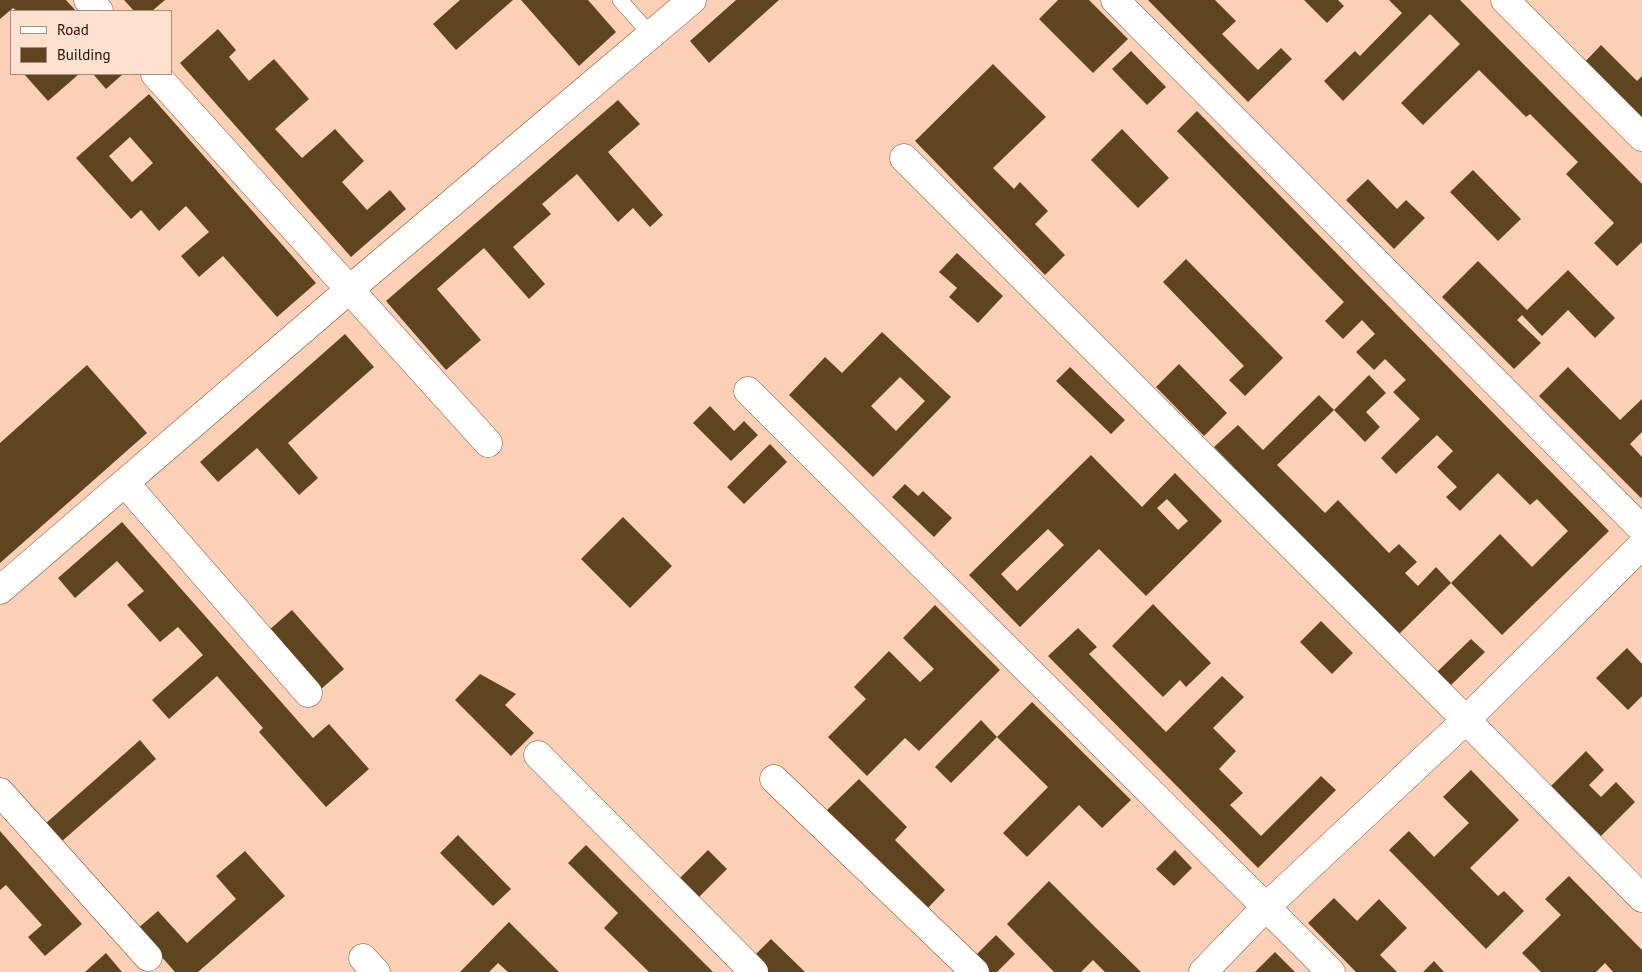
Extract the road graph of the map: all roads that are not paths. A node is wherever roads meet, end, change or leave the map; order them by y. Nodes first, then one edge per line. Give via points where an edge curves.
1 (88, 0) edge
2 (620, 0) edge
3 (692, 0) edge
4 (1115, 0) edge
5 (1505, 0) edge
6 (98, 10) edge
7 (651, 34) junction
8 (156, 75) edge
9 (1642, 136) edge
10 (904, 158) dead end
11 (350, 289) junction
12 (748, 391) dead end
13 (488, 443) dead end
14 (125, 483) junction
15 (1642, 529) edge
16 (1642, 545) edge
17 (0, 590) edge
18 (308, 693) dead end
19 (1466, 720) junction
20 (538, 755) dead end
21 (774, 779) dead end
22 (0, 792) edge
23 (1642, 898) edge
24 (1267, 906) junction
25 (148, 957) dead end
26 (754, 972) edge
27 (975, 972) edge
28 (1203, 972) edge
29 (1332, 972) edge

1 - 6 street
2 - 7 lane
3 - 7 street
4 - 15 street
5 - 9 street
7 - 11 street
8 - 11 street
10 - 19 street
11 - 13 street
11 - 14 street
12 - 24 street
14 - 17 street
14 - 18 street
16 - 19 street
19 - 23 street
19 - 24 street
20 - 26 street
21 - 27 street
22 - 25 street
24 - 28 street
24 - 29 street

